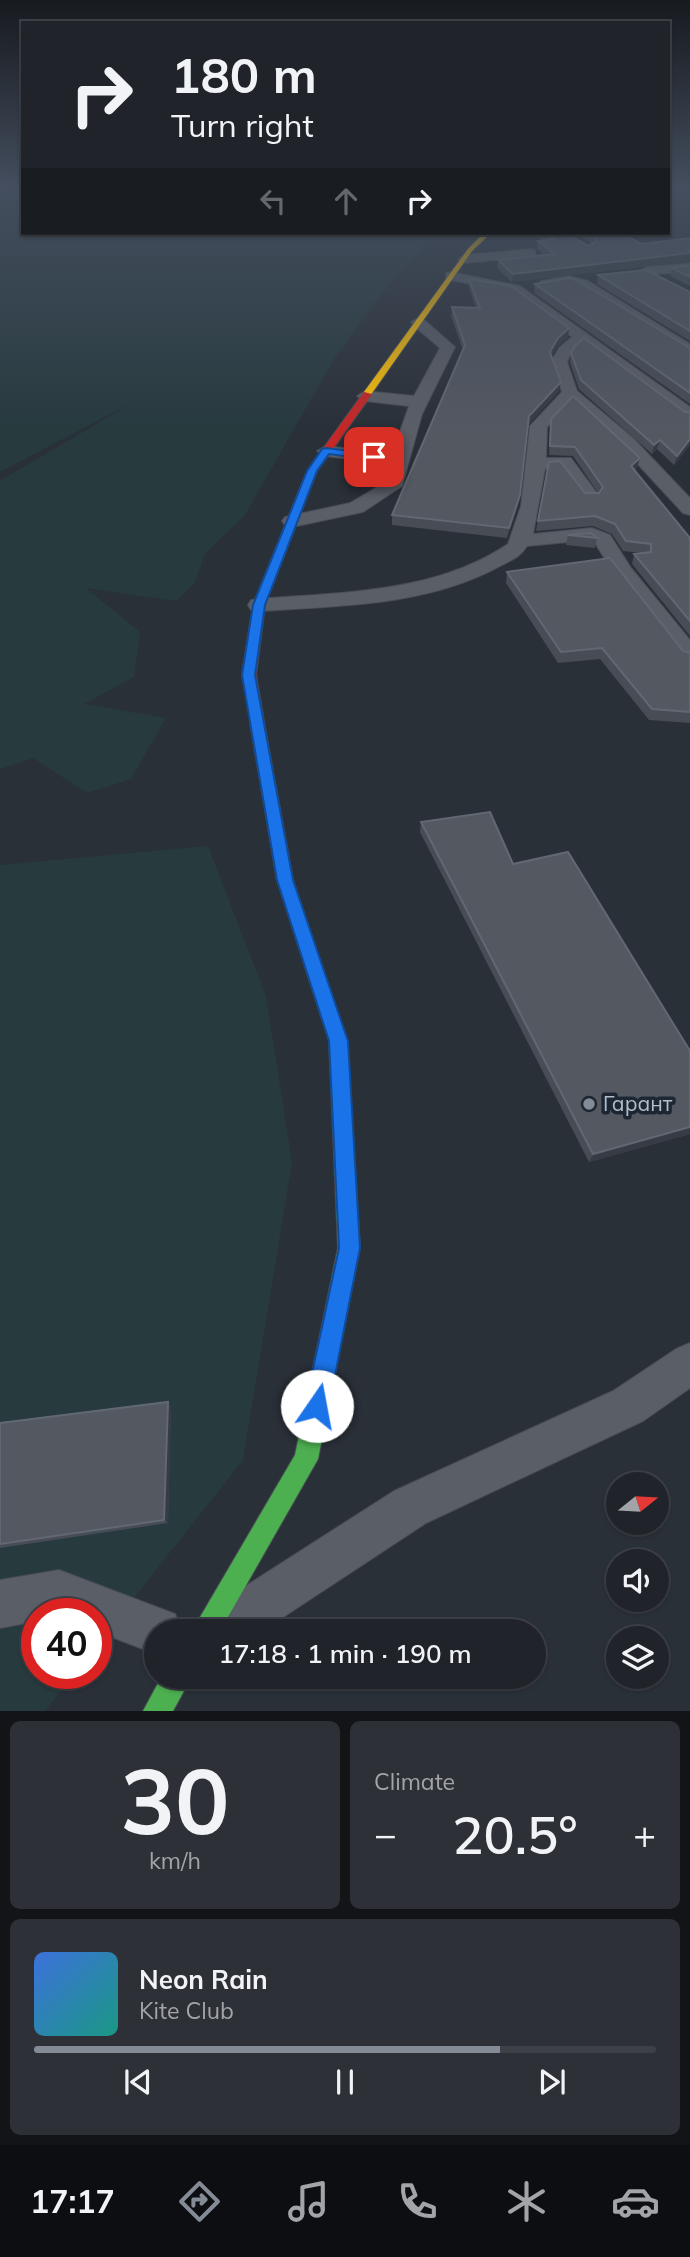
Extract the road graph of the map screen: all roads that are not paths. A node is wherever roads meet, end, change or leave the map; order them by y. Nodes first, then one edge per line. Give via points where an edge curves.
1 (457, 268) edge
2 (682, 268) edge
3 (451, 276) junction
4 (595, 277) edge
5 (569, 280) junction
6 (668, 284) edge
7 (515, 289) junction
8 (418, 322) junction
9 (583, 336) junction
10 (690, 351) edge
11 (570, 393) junction
12 (365, 396) junction
13 (419, 402) junction
14 (690, 415) edge
15 (326, 451) junction
16 (398, 460) junction
17 (536, 464) junction
18 (590, 496) edge
19 (690, 509) edge
20 (292, 521) junction
21 (519, 541) junction
22 (259, 605) junction
23 (690, 654) edge
24 (689, 1366) edge
25 (0, 1604) edge
26 (212, 1619) edge
27 (237, 1619) edge
28 (144, 1625) edge
29 (171, 1689) edge
30 (158, 1711) edge

1 - 3 street
2 - 6 lane via 640,272
3 - 7 lane
3 - 8 street
4 - 5 lane
5 - 7 lane
5 - 10 lane via 600,293
7 - 9 lane
8 - 12 street
8 - 13 lane via 448,347
9 - 11 lane via 564,351 559,362
9 - 14 lane
11 - 17 lane via 539,425
11 - 19 lane via 627,442
12 - 13 lane
12 - 15 street
13 - 16 lane
15 - 16 lane
15 - 20 street via 312,471
16 - 20 lane via 393,486 356,508
17 - 18 lane via 565,462
17 - 21 lane
20 - 22 street
21 - 22 lane via 517,548 486,568 434,585
21 - 23 lane via 592,534 603,539 622,571
22 - 26 street via 249,675 285,880 338,1041 349,1248 306,1459
24 - 27 lane via 628,1406 410,1507
25 - 28 lane via 59,1592
29 - 30 street

